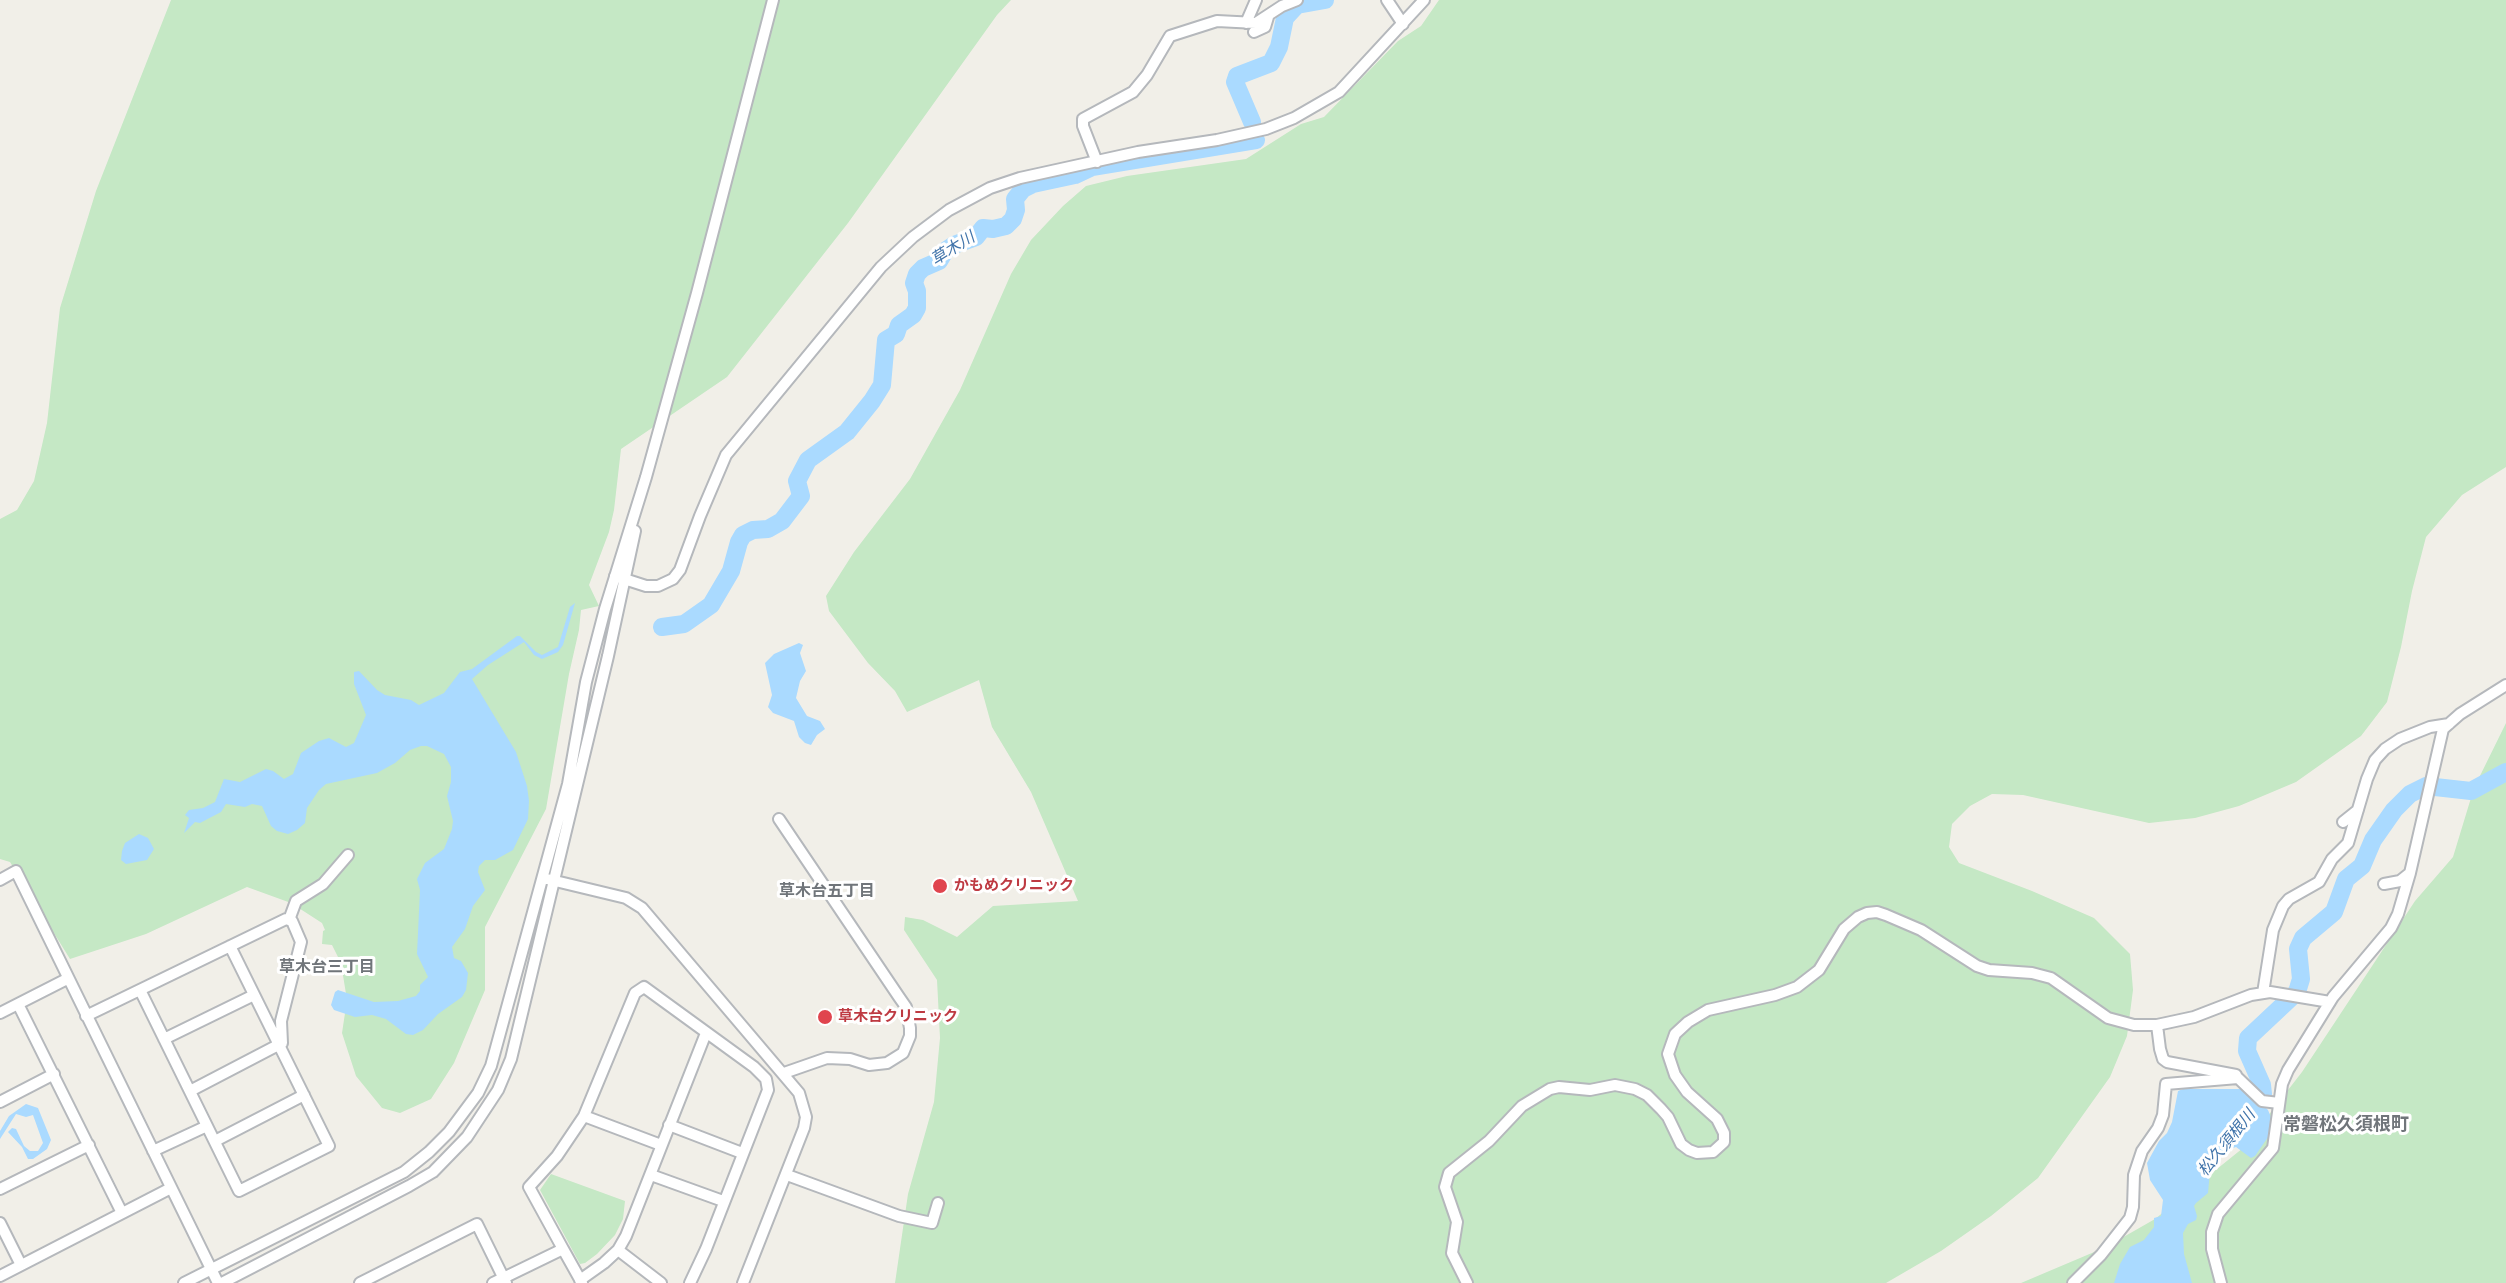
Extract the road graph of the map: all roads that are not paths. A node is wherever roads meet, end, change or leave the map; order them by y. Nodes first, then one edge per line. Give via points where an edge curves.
1 (772, 0) edge
2 (1256, 0) edge
3 (1296, 0) edge
4 (1387, 0) edge
5 (1424, 0) edge
6 (1268, 16) junction
7 (1246, 23) junction
8 (1403, 24) junction
9 (1254, 32) dead end
10 (1097, 162) junction
11 (620, 578) junction
12 (2506, 685) edge
13 (2449, 723) junction
14 (2358, 810) junction
15 (779, 819) dead end
16 (2343, 822) dead end
17 (348, 855) dead end
18 (2410, 873) junction
19 (542, 877) junction
20 (0, 880) edge
21 (553, 880) junction
22 (2384, 884) dead end
23 (289, 920) junction
24 (230, 946) junction
25 (67, 979) junction
26 (140, 990) junction
27 (2263, 993) junction
28 (254, 995) junction
29 (2330, 1002) junction
30 (18, 1004) junction
31 (0, 1013) edge
32 (86, 1017) junction
33 (2157, 1024) junction
34 (706, 1033) junction
35 (164, 1040) junction
36 (279, 1046) junction
37 (784, 1073) junction
38 (54, 1074) junction
39 (2240, 1079) junction
40 (190, 1091) junction
41 (304, 1095) junction
42 (0, 1102) edge
43 (2280, 1103) junction
44 (584, 1116) junction
45 (669, 1125) junction
46 (207, 1126) junction
47 (214, 1141) junction
48 (89, 1145) junction
49 (661, 1145) junction
50 (153, 1151) junction
51 (742, 1154) junction
52 (651, 1175) junction
53 (787, 1175) junction
54 (171, 1188) junction
55 (0, 1189) edge
56 (723, 1201) junction
57 (938, 1203) dead end
58 (122, 1213) junction
59 (0, 1223) edge
60 (562, 1249) junction
61 (618, 1250) junction
62 (21, 1265) junction
63 (212, 1270) junction
64 (0, 1276) edge
65 (505, 1280) edge
66 (581, 1282) edge
67 (184, 1283) edge
68 (220, 1283) edge
69 (360, 1283) edge
70 (493, 1283) edge
71 (661, 1283) edge
72 (690, 1283) edge
73 (743, 1283) edge
74 (1467, 1283) edge
75 (2073, 1283) edge
76 (2221, 1283) edge

1 - 11 street
2 - 7 street
3 - 6 street
4 - 8 street
5 - 8 street
6 - 7 street via 1256,23
6 - 9 street via 1265,27
7 - 10 street via 1217,21 1170,36 1133,92 1083,119
8 - 10 street via 1340,92 1294,118 1217,140
10 - 11 street via 990,188 949,210 913,237 880,267 726,455 673,579 658,586 646,586
11 - 19 street via 586,682 568,784
11 - 21 street
12 - 13 street
13 - 14 street via 2400,739 2380,753 2369,773
13 - 18 street via 2443,729
14 - 16 street
14 - 27 street via 2350,839 2319,882 2283,906 2273,930
15 - 37 street via 906,1007 910,1036 903,1053 887,1063 869,1065 827,1058
17 - 23 street via 323,884 296,901
18 - 22 street via 2400,881
18 - 29 street via 2391,928
19 - 21 street
19 - 63 street via 491,1066 478,1093 449,1132 404,1172
20 - 25 street via 16,871
21 - 37 street via 626,898 642,908
21 - 68 street via 511,1059 498,1090 467,1137 433,1172 410,1186
23 - 24 street via 286,918
23 - 36 street via 301,942 281,1021
24 - 26 street
24 - 28 street
25 - 30 street
25 - 32 street
26 - 32 street
26 - 35 street
27 - 29 street
27 - 33 street via 2194,1017
28 - 35 street
28 - 36 street
29 - 43 street via 2283,1080
30 - 31 street
30 - 38 street
32 - 50 street
33 - 39 street via 2160,1048 2167,1062 2233,1074
33 - 74 street via 2142,1026 2108,1018 2050,978 1977,966 1921,930 1877,912 1867,913 1844,929 1819,970 1797,987 1708,1010 1675,1034 1668,1054 1675,1075 1687,1092 1717,1119 1724,1133 1724,1142 1713,1152 1689,1150 1661,1109 1635,1089 1616,1085 1590,1090 1559,1087 1522,1106 1489,1141 1449,1173 1445,1187 1457,1222 1452,1253
34 - 44 street via 645,987 634,993
34 - 45 street
34 - 51 street via 766,1079 768,1089
35 - 40 street
36 - 40 street
36 - 41 street
37 - 53 street via 799,1093 806,1117
38 - 42 street
38 - 48 street
39 - 43 street via 2262,1101
39 - 75 street via 2166,1084 2163,1114 2142,1151 2134,1175 2130,1218
40 - 46 street
41 - 47 street
41 - 47 street via 329,1146 239,1191
43 - 76 street via 2274,1148 2214,1222 2213,1256
44 - 49 street
44 - 60 street via 557,1156 529,1186
45 - 49 street
45 - 51 street
46 - 47 street
46 - 50 street
48 - 55 street
48 - 58 street
49 - 52 street
50 - 54 street
51 - 56 street
52 - 56 street
52 - 61 street
53 - 57 street via 899,1216 932,1223
53 - 73 street
54 - 58 street
54 - 63 street
56 - 72 street
58 - 62 street
59 - 62 street
60 - 65 street
60 - 66 street
61 - 66 street
61 - 71 street
62 - 64 street
63 - 67 street
63 - 68 street
65 - 69 street via 477,1224
65 - 70 street

